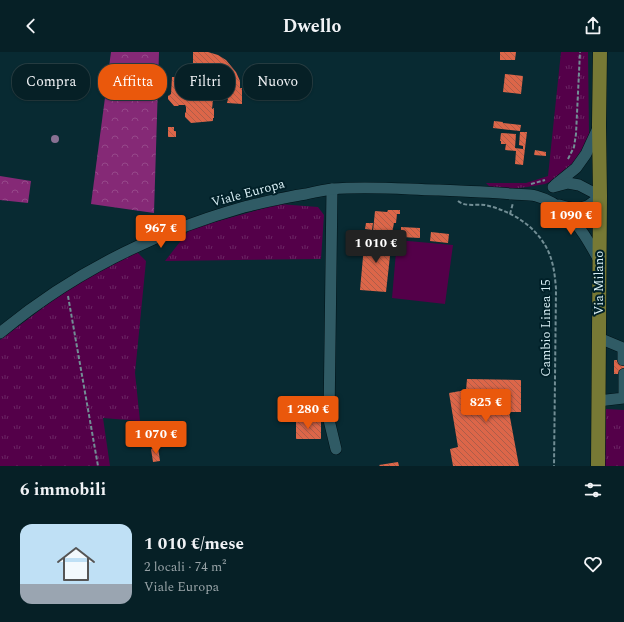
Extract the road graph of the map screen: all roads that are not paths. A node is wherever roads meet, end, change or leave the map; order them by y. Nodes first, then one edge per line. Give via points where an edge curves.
1 (600, 52) edge
2 (599, 125) junction
3 (550, 183) junction
4 (332, 189) junction
5 (533, 195) junction
6 (600, 196) junction
7 (552, 202) junction
8 (599, 260) junction
9 (0, 333) edge
10 (599, 338) junction
11 (623, 360) edge
12 (624, 374) edge
13 (598, 400) junction
14 (336, 449) dead end
15 (598, 466) edge

1 - 2 main road, Via Milano
2 - 3 street, Viale Europa via 586,154 576,168 566,177
2 - 6 main road, Via Milano
3 - 5 street, Viale Europa via 543,192
3 - 6 street via 579,185
4 - 5 street, Viale Europa via 446,190
4 - 9 street, Viale Europa via 257,204 200,221 137,246 66,285
4 - 14 street via 330,420
5 - 7 street, Viale Europa
6 - 7 street via 588,206 578,208 568,208
6 - 8 main road, Via Milano
7 - 8 street, Viale Europa via 577,224
8 - 10 main road, Via Milano
10 - 11 street via 623,348
10 - 13 main road, Via Milano
12 - 13 street via 624,398
13 - 15 main road, Via Milano

